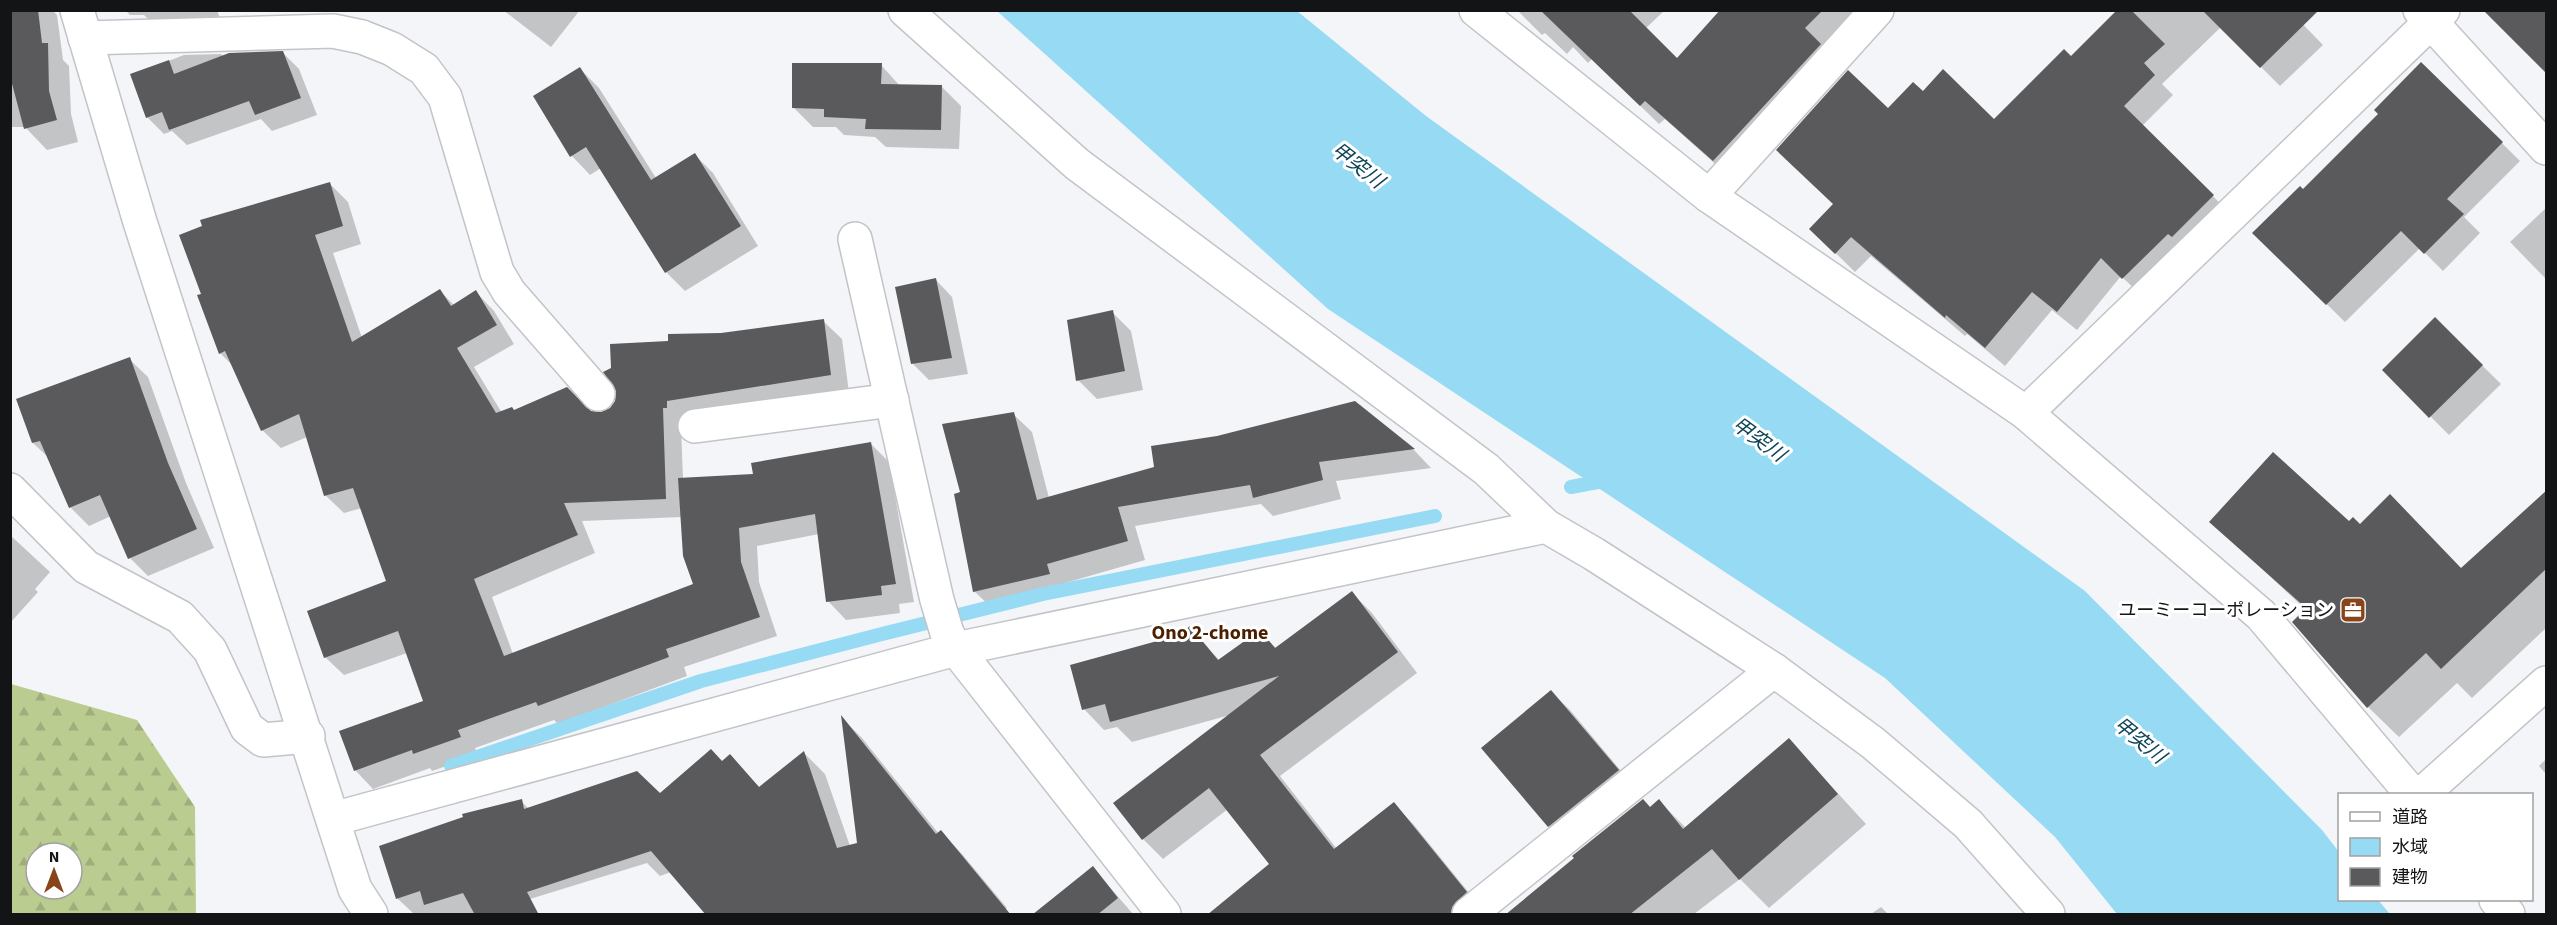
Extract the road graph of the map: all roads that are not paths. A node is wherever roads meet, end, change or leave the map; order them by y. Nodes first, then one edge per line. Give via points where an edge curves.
1 (905, 10) edge
2 (1476, 10) edge
3 (1877, 10) edge
4 (2431, 14) edge
5 (81, 24) edge
6 (2547, 148) edge
7 (1709, 196) junction
8 (855, 239) dead end
9 (598, 394) dead end
10 (892, 400) junction
11 (2026, 412) junction
12 (695, 426) dead end
13 (10, 490) edge
14 (1546, 526) junction
15 (951, 641) junction
16 (1774, 670) junction
17 (2547, 683) edge
18 (308, 736) junction
19 (2410, 793) edge
20 (2424, 793) edge
21 (333, 819) junction
22 (2497, 901) edge
23 (371, 915) edge
24 (1164, 915) edge
25 (1469, 915) edge
26 (2048, 915) edge
27 (2508, 915) edge

1 - 14 street via 1077,164 1486,469
2 - 7 street
3 - 7 street
4 - 6 street
4 - 11 street
5 - 9 street via 333,31 392,49 423,69 445,96 497,272 515,299
5 - 18 street via 140,222
7 - 11 street
8 - 10 street
10 - 12 street
10 - 15 street via 937,600
11 - 19 street via 2260,615
13 - 18 street via 86,567 180,617 210,650 247,728 263,740
14 - 15 street
14 - 16 street
15 - 21 street
15 - 24 street
16 - 25 street
16 - 26 street via 1873,743 1968,824
17 - 20 street
18 - 21 street
21 - 23 street via 355,889
22 - 27 street

